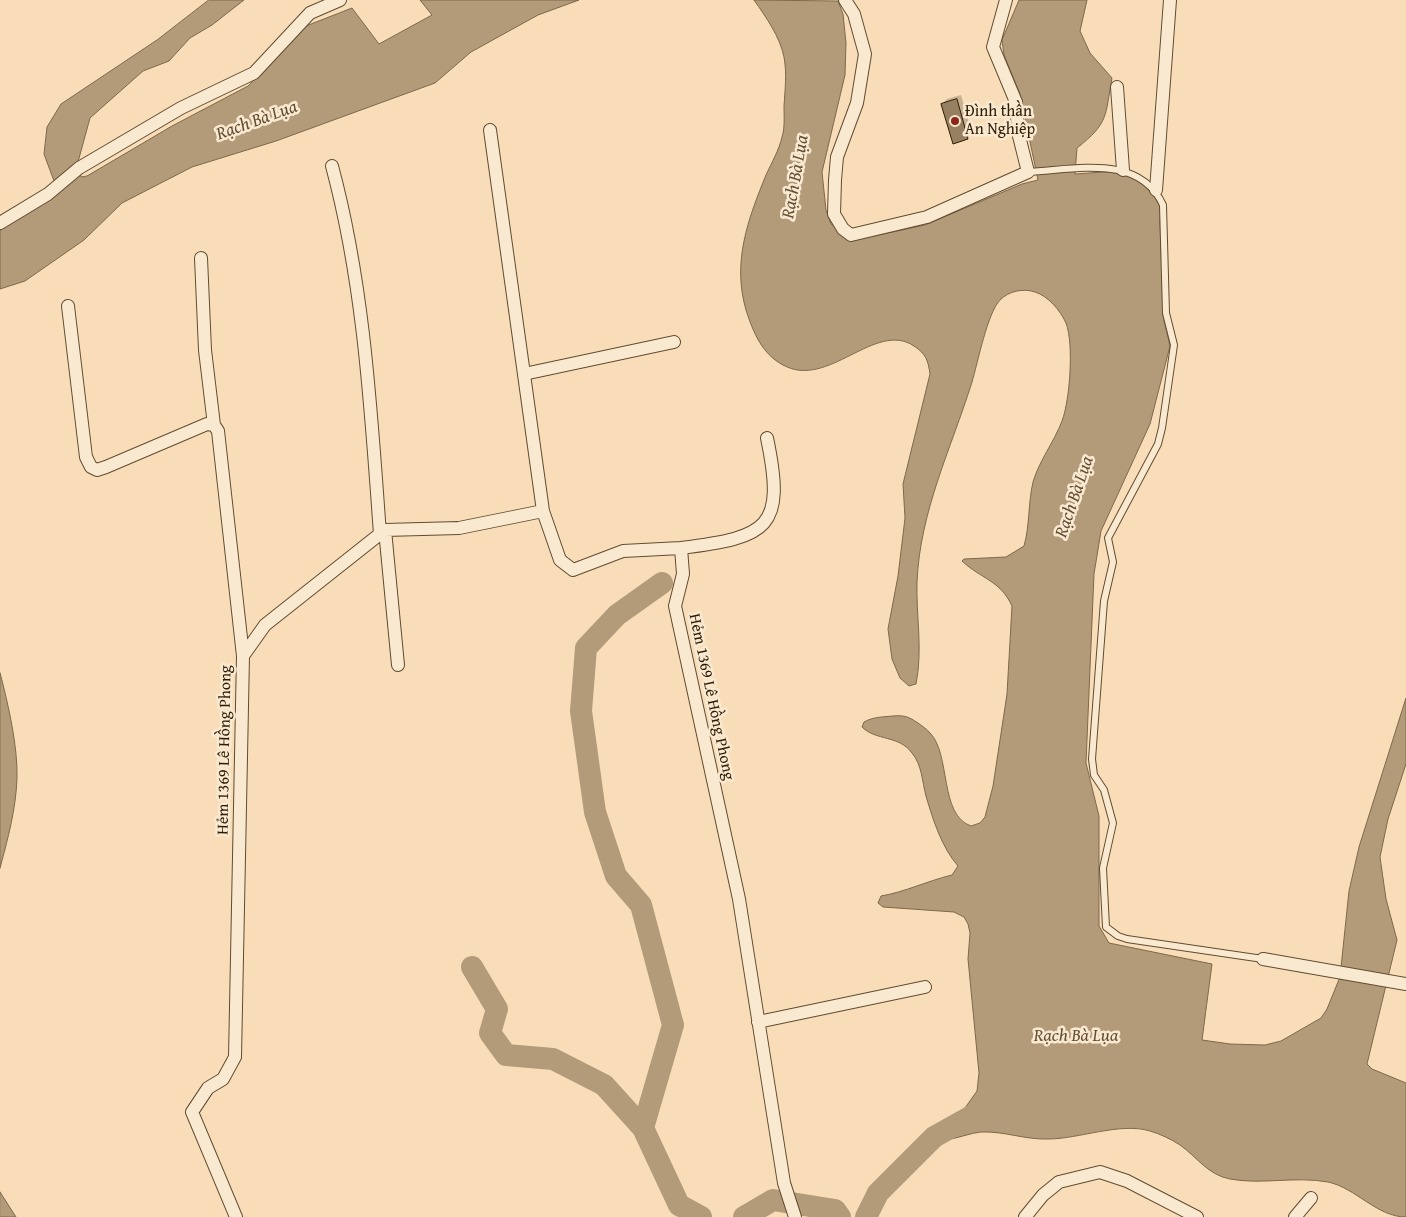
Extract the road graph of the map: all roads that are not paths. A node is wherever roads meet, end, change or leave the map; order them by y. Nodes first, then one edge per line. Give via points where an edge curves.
1 (340, 0) edge
2 (844, 0) edge
3 (1006, 0) edge
4 (1170, 0) edge
5 (1117, 87) dead end
6 (490, 130) dead end
7 (332, 166) dead end
8 (1119, 169) junction
9 (1031, 172) junction
10 (1156, 190) junction
11 (0, 223) edge
12 (201, 258) dead end
13 (68, 306) dead end
14 (674, 342) dead end
15 (524, 374) junction
16 (214, 425) junction
17 (768, 438) dead end
18 (543, 511) junction
19 (382, 532) junction
20 (681, 548) junction
21 (243, 656) junction
22 (398, 665) dead end
23 (1263, 959) joint
24 (1406, 984) edge
25 (925, 987) dead end
26 (758, 1022) junction
27 (1311, 1198) dead end
28 (794, 1215) edge
29 (236, 1217) edge
30 (1025, 1217) edge
31 (1197, 1217) edge
32 (1294, 1217) edge

1 - 11 street via 310,13 254,73 181,108 80,168 48,194
2 - 9 street via 854,14 865,54 857,103 837,156 834,214 843,229 851,235 927,217
3 - 9 street via 993,47 1016,102 1018,132
4 - 10 street
5 - 8 street
6 - 15 street
7 - 19 street via 344,212 370,389
8 - 9 lane
8 - 10 lane via 1139,176
10 - 23 lane via 1163,205 1166,313 1174,345 1158,444 1108,538 1113,562 1104,601 1092,759 1094,775 1104,790 1113,822 1103,868 1106,927 1127,939
12 - 16 street via 205,350
13 - 16 street via 86,457 91,467 97,470 207,424
14 - 15 street
15 - 18 street
16 - 21 street via 219,439
17 - 20 street via 775,474 774,505 766,522 756,531 717,544
18 - 19 street via 459,528
18 - 20 street via 560,560 573,570 623,551
19 - 21 street, Hẻm 1369 Lê Hồng Phong via 265,625
19 - 22 street
20 - 26 street, Hẻm 1369 Lê Hồng Phong via 683,574 675,606 738,900
21 - 29 street, Hẻm 1369 Lê Hồng Phong via 234,1057 224,1079 208,1088 192,1112
23 - 24 street
25 - 26 street
26 - 28 street, Hẻm 1369 Lê Hồng Phong via 784,1184
27 - 32 street
30 - 31 street via 1059,1182 1100,1172 1128,1181

